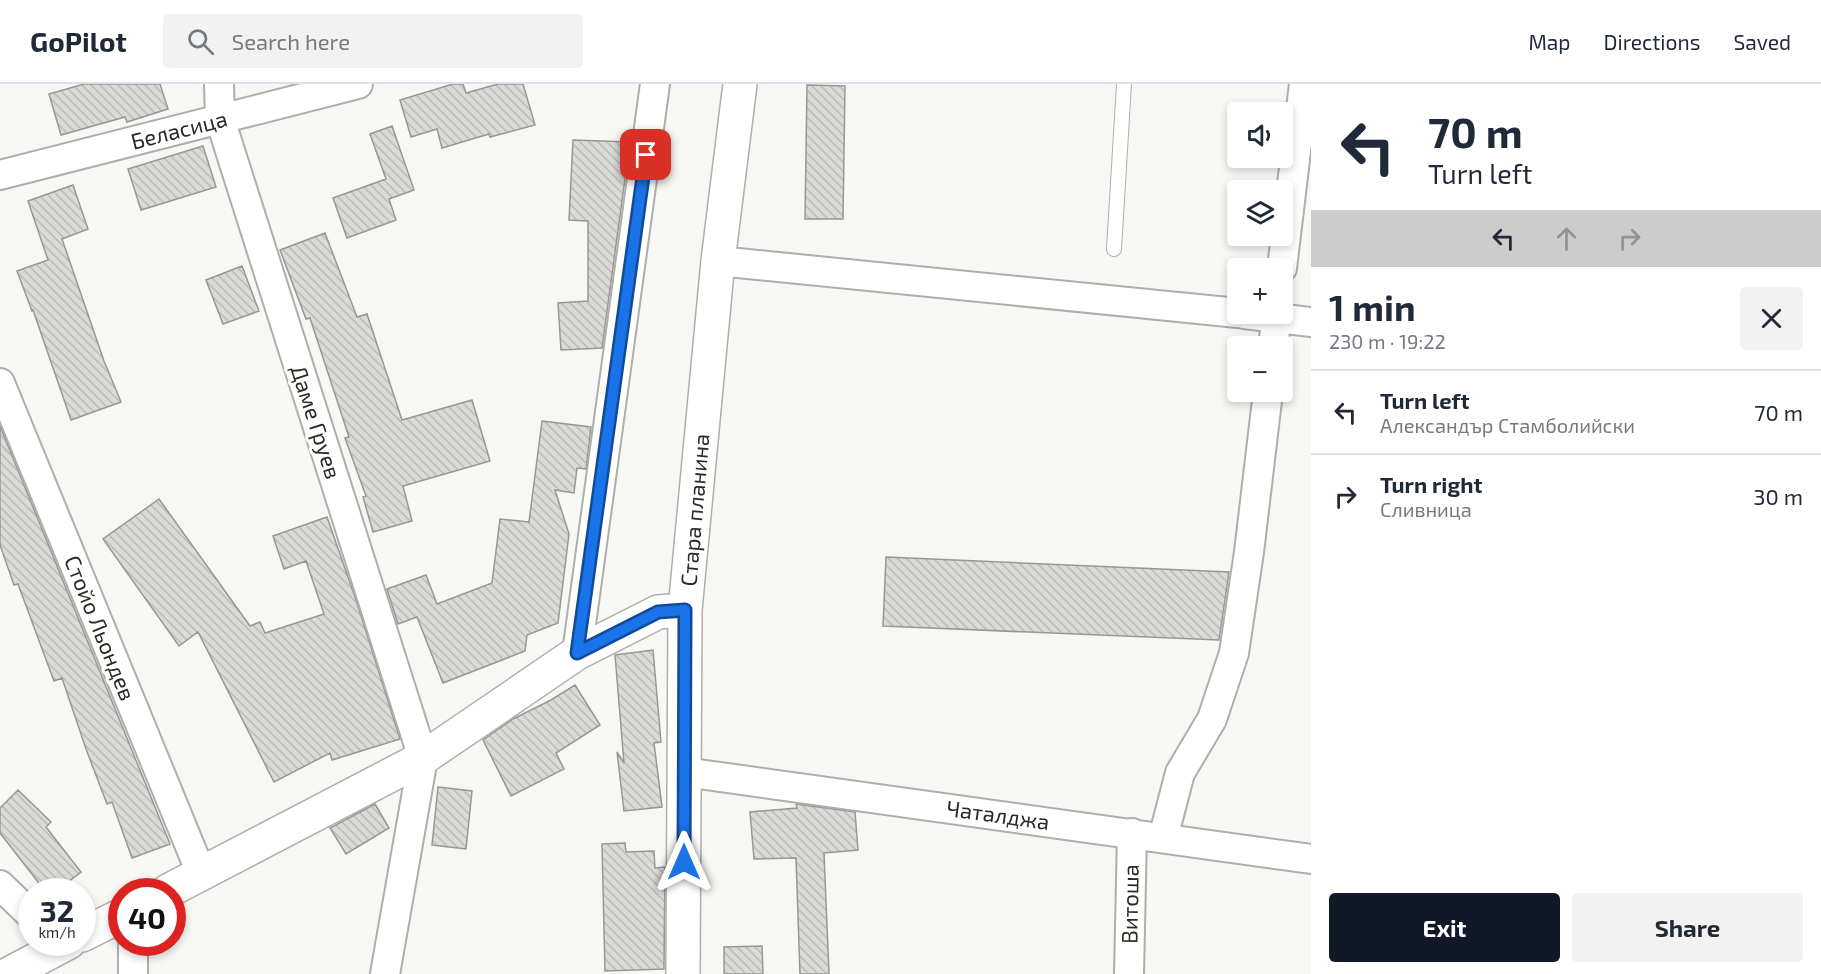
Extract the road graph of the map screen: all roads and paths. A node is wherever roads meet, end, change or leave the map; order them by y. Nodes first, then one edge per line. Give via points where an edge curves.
1 (219, 84) edge
2 (358, 84) edge
3 (655, 84) edge
4 (740, 84) edge
5 (1124, 84) edge
6 (1304, 84) edge
7 (220, 119) junction
8 (0, 175) edge
9 (1114, 249) dead end
10 (1283, 258) edge
11 (718, 261) junction
12 (1227, 312) edge
13 (1293, 318) edge
14 (1311, 322) edge
15 (0, 383) edge
16 (1267, 402) edge
17 (685, 610) junction
18 (577, 653) junction
19 (423, 758) junction
20 (684, 772) junction
21 (1132, 833) junction
22 (1163, 838) junction
23 (1311, 859) edge
24 (201, 873) junction
25 (186, 881) edge
26 (0, 885) edge
27 (18, 902) edge
28 (41, 956) edge
29 (133, 956) edge
30 (9, 974) edge
31 (133, 974) edge
32 (385, 974) edge
33 (683, 974) edge
34 (1129, 974) edge

1 - 7 street, Даме Груев
2 - 7 street, Беласица
3 - 18 street
4 - 11 street, Стара планина
5 - 9 lane
6 - 10 street
7 - 8 street, Беласица
7 - 19 street, Даме Груев
11 - 12 street
11 - 17 street, Стара планина
13 - 14 street
15 - 24 street, Стойо Льондев
16 - 22 street via 1234,653 1212,719 1180,773
17 - 18 street via 658,612
17 - 20 street, Стара планина
18 - 19 street
19 - 24 street
19 - 32 street
20 - 21 street, Чаталджа
20 - 33 street, Стара планина
21 - 22 street, Чаталджа
21 - 34 street, Витоша
22 - 23 street, Чаталджа
24 - 25 street
26 - 27 street
28 - 30 street
29 - 31 street

